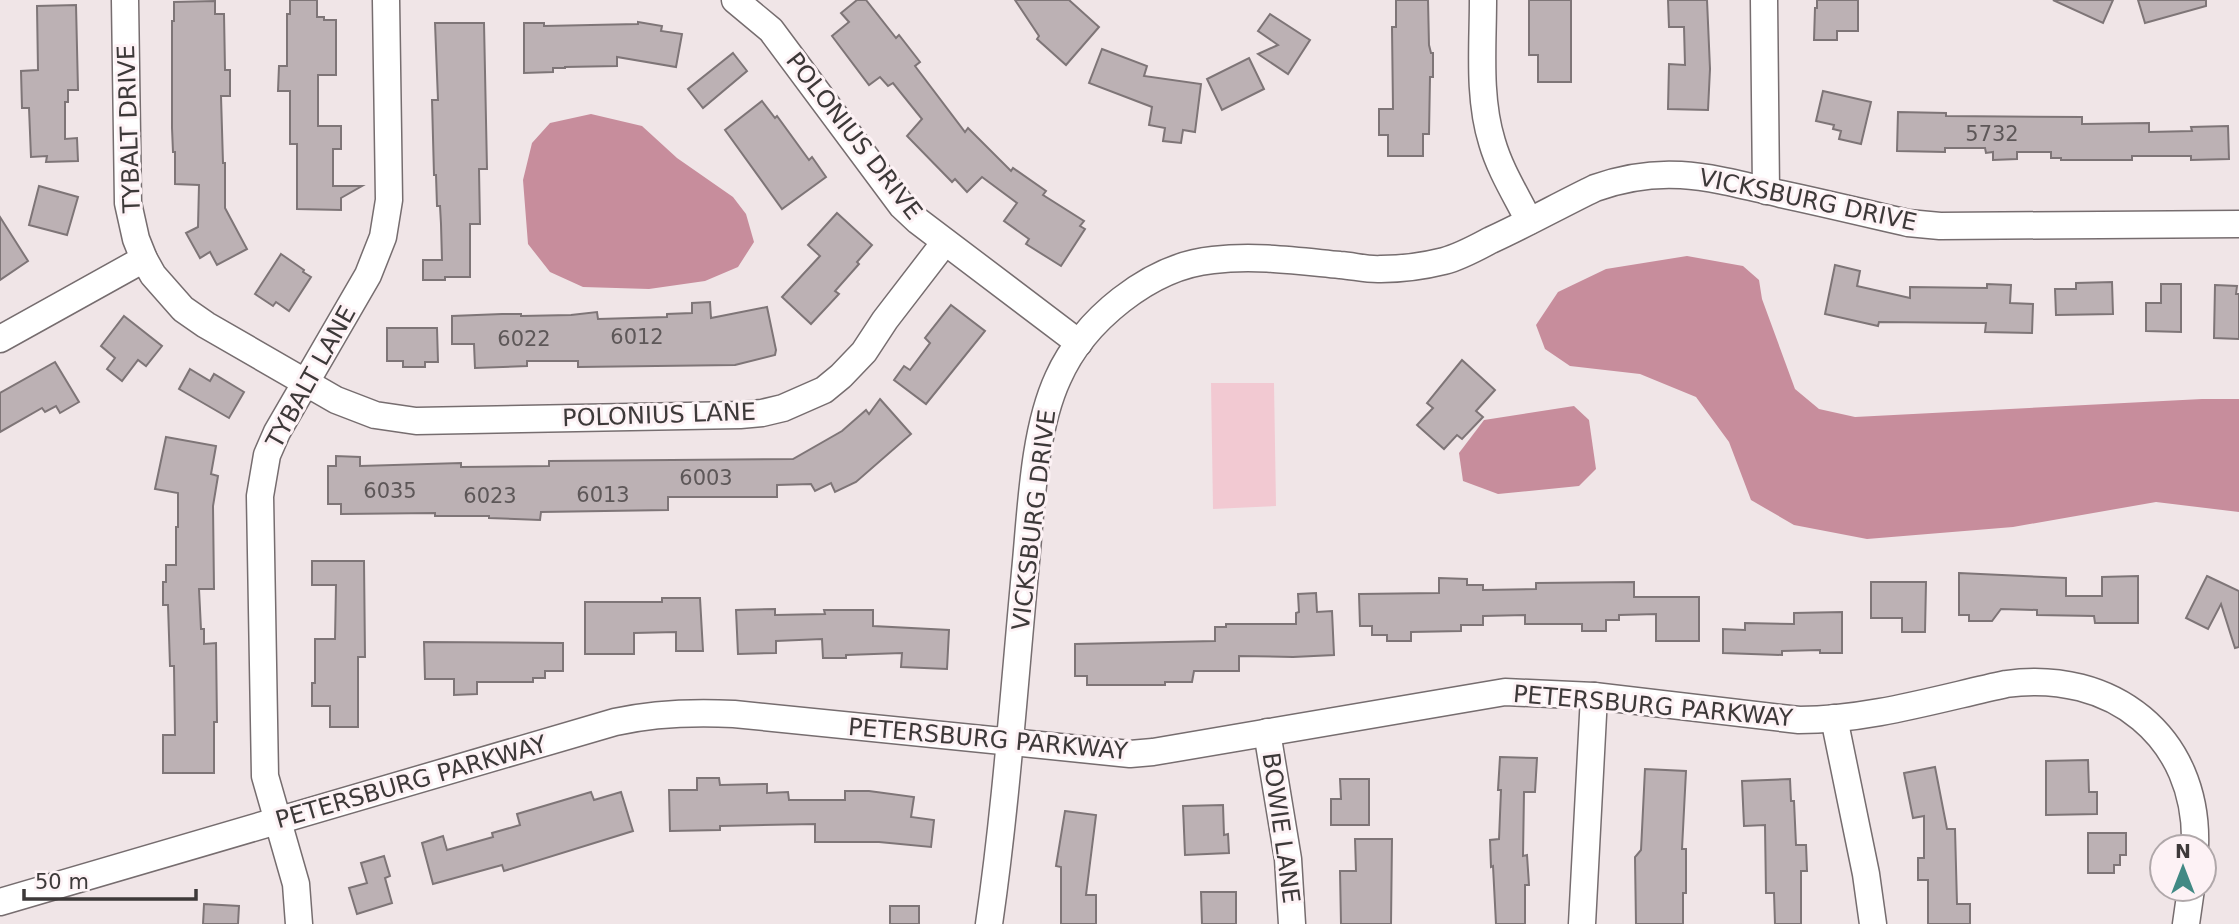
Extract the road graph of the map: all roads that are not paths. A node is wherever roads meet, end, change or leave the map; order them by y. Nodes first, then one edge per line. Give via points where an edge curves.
1 (125, 0) edge
2 (386, 0) edge
3 (735, 0) edge
4 (1483, 0) edge
5 (1764, 0) edge
6 (1766, 191) junction
7 (1529, 221) junction
8 (2239, 224) edge
9 (945, 242) junction
10 (144, 259) junction
11 (0, 340) edge
12 (1079, 342) junction
13 (306, 382) junction
14 (1594, 696) junction
15 (1834, 718) junction
16 (1268, 732) junction
17 (1009, 742) junction
18 (278, 820) junction
19 (2194, 833) edge
20 (0, 902) edge
21 (2188, 903) edge
22 (299, 924) edge
23 (989, 924) edge
24 (1292, 924) edge
25 (1581, 924) edge
26 (1873, 924) edge
27 (2186, 924) edge

1 - 10 street, TYBALT DRIVE via 128,203
2 - 13 street, TYBALT LANE via 386,227 376,260
3 - 9 street, POLONIUS DRIVE via 771,30 902,206
4 - 7 street via 1488,127 1501,168
5 - 6 street
6 - 7 street, VICKSBURG DRIVE via 1708,177 1656,174 1595,188
6 - 8 street, VICKSBURG DRIVE via 1940,226
7 - 12 street, VICKSBURG DRIVE via 1473,250 1422,267 1380,270 1265,258 1191,265 1132,292
9 - 12 street, POLONIUS DRIVE
9 - 13 street, POLONIUS LANE via 841,376 804,400 762,413 416,421 358,410
10 - 11 street
10 - 13 street, TYBALT DRIVE via 183,310
12 - 17 street, VICKSBURG DRIVE via 1057,380 1043,422
13 - 18 street, TYBALT LANE via 270,447 261,479 264,762
14 - 15 street, PETERSBURG PARKWAY via 1799,720
14 - 16 street, PETERSBURG PARKWAY via 1505,692
14 - 25 street
15 - 19 street, PETERSBURG PARKWAY via 1868,715 2006,684 2049,681 2082,686 2103,693 2148,724 2175,759 2193,810
15 - 26 street
16 - 17 street, PETERSBURG PARKWAY via 1130,754
16 - 24 street, BOWIE LANE via 1288,859
17 - 18 street, PETERSBURG PARKWAY via 734,715 647,715
17 - 23 street, VICKSBURG DRIVE
18 - 20 street, PETERSBURG PARKWAY
18 - 22 street, TYBALT LANE via 296,884
21 - 27 street

